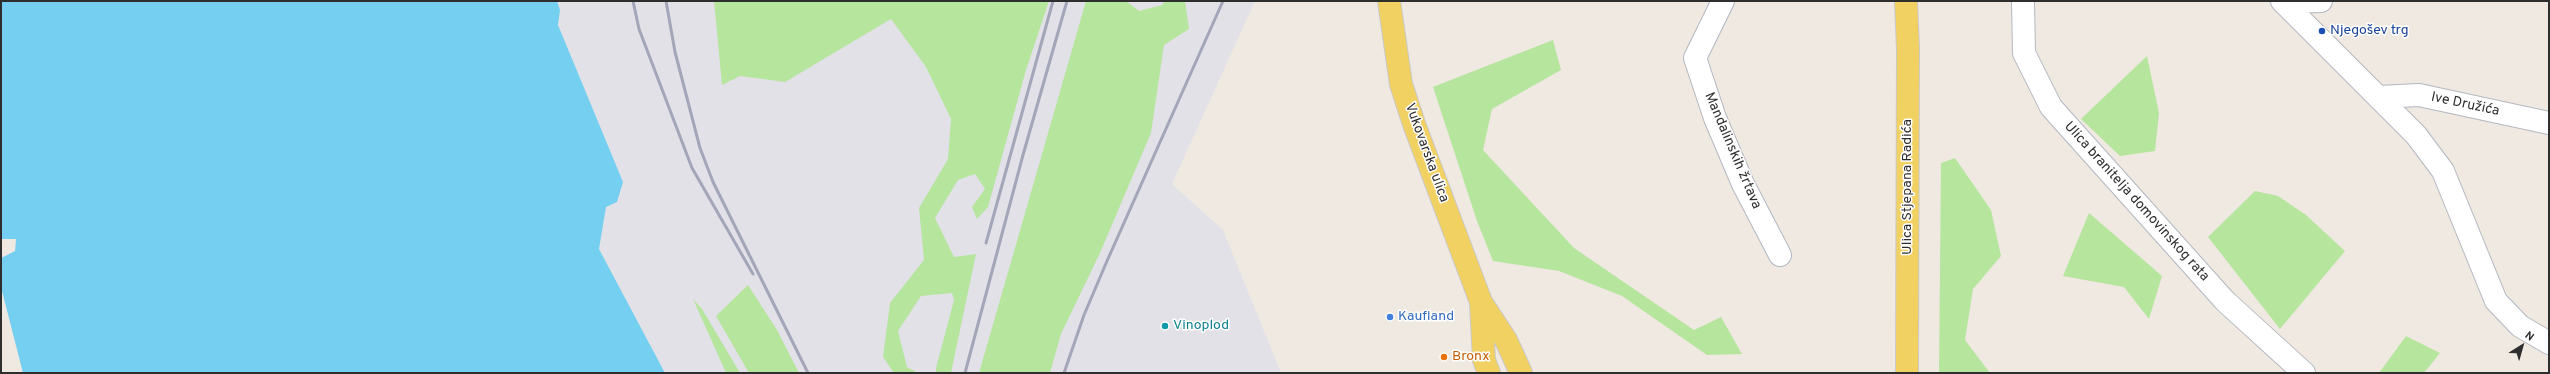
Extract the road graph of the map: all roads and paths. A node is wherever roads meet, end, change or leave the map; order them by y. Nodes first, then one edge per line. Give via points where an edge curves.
1 (1389, 1) edge
2 (1723, 1) edge
3 (1906, 1) edge
4 (2023, 1) edge
5 (2321, 1) edge
6 (2282, 2) edge
7 (2379, 97) junction
8 (2549, 123) edge
9 (1780, 255) dead end
10 (1481, 302) junction
11 (2549, 343) edge
12 (1489, 373) edge
13 (1521, 373) edge
14 (1907, 373) edge
15 (2304, 373) edge

1 - 10 main road, Vukovarska ulica via 1401,84
2 - 9 street, Mandalinskih žrtava via 1695,58 1715,118 1743,184
3 - 14 main road, Ulica Stjepana Radića
4 - 15 street, Ulica branitelja domovinskog rata via 2024,53 2051,107 2225,301
5 - 6 street
6 - 7 street
7 - 8 street, Ive Družića via 2418,95
7 - 11 street via 2416,135 2443,171 2496,301 2520,326
10 - 12 main road, Vukovarska ulica via 1484,360
10 - 13 main road, Vukovarska ulica via 1506,340

